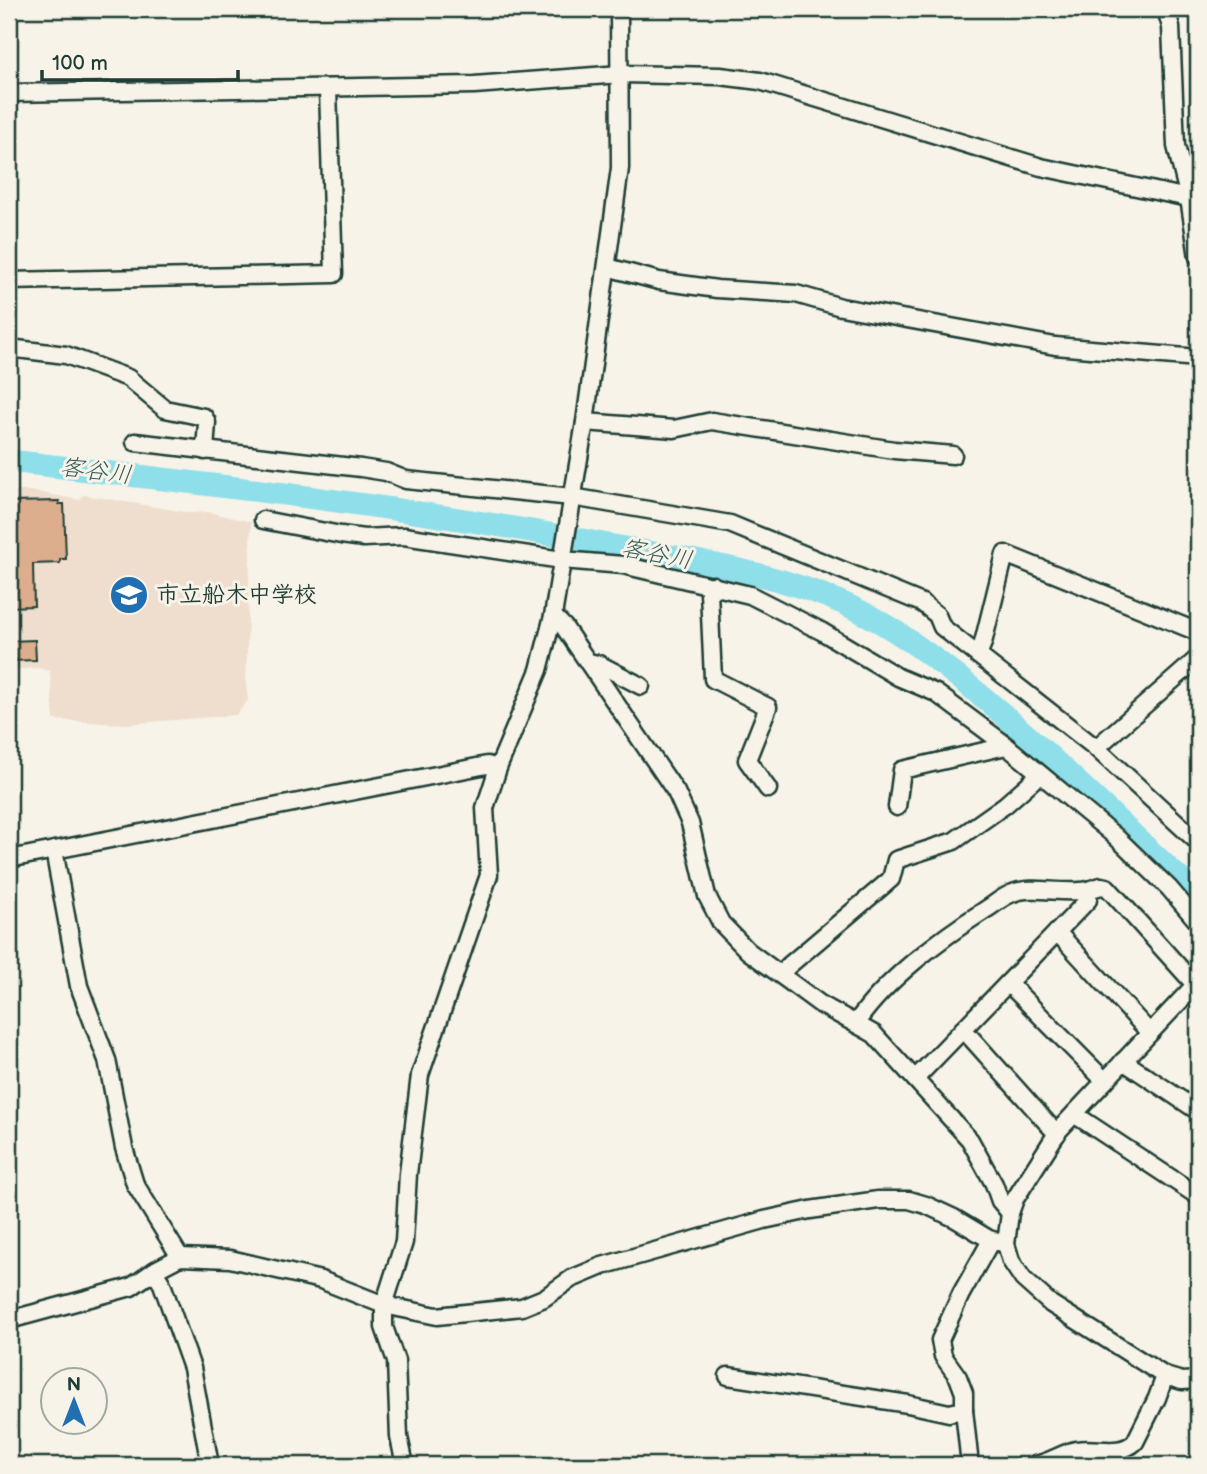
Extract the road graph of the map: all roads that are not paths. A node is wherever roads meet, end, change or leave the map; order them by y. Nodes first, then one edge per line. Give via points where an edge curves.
1 (619, 9) edge
2 (1166, 9) edge
3 (621, 74) junction
4 (328, 89) junction
5 (9, 93) edge
6 (1194, 199) edge
7 (1198, 257) edge
8 (607, 267) junction
9 (9, 281) edge
10 (9, 348) edge
11 (1198, 358) edge
12 (585, 422) junction
13 (135, 442) dead end
14 (205, 451) junction
15 (953, 455) dead end
16 (572, 500) junction
17 (263, 520) dead end
18 (562, 556) junction
19 (712, 585) junction
20 (553, 616) junction
21 (1198, 632) edge
22 (978, 655) junction
23 (588, 662) junction
24 (1197, 662) edge
25 (641, 686) dead end
26 (1006, 746) junction
27 (1096, 748) junction
28 (498, 768) junction
29 (1039, 775) junction
30 (768, 789) dead end
31 (897, 807) dead end
32 (1198, 842) edge
33 (54, 850) junction
34 (9, 859) edge
35 (1088, 890) junction
36 (1198, 922) edge
37 (1057, 932) junction
38 (781, 975) junction
39 (1008, 983) junction
40 (1197, 987) edge
41 (856, 1023) junction
42 (963, 1029) junction
43 (1150, 1033) junction
44 (1123, 1061) junction
45 (915, 1079) junction
46 (1105, 1081) junction
47 (1198, 1111) edge
48 (1074, 1114) junction
49 (1057, 1134) junction
50 (1198, 1196) edge
51 (1010, 1213) junction
52 (1001, 1242) junction
53 (180, 1257) junction
54 (154, 1271) junction
55 (384, 1305) junction
56 (9, 1320) edge
57 (728, 1376) dead end
58 (1165, 1376) junction
59 (1198, 1380) edge
60 (964, 1410) junction
61 (210, 1465) edge
62 (405, 1465) edge
63 (970, 1465) edge
64 (1035, 1465) edge

1 - 3 street
2 - 6 street via 1171,27 1177,146
3 - 4 street
3 - 6 street via 760,81 1041,167
3 - 8 street via 620,168
4 - 5 street
4 - 9 street via 334,274
6 - 7 street
8 - 11 street via 659,281 796,294 841,307 1055,346
8 - 12 street
10 - 14 street via 66,355 128,378 164,409 204,418
12 - 15 street via 674,429 712,421
12 - 16 street
13 - 14 street
14 - 16 street via 361,468 406,480
16 - 18 street
16 - 22 street via 730,524 922,603 937,615 942,627
17 - 18 street via 364,538 404,536
18 - 19 street
18 - 20 street
19 - 26 street via 750,595 898,677 936,693
19 - 30 street via 713,679 768,707 747,760
20 - 23 street
20 - 28 street via 540,670
21 - 22 street via 1005,554
22 - 27 street
23 - 25 street
23 - 38 street via 677,792 690,822 707,896 721,923
24 - 27 street
26 - 29 street
26 - 31 street via 902,770
27 - 32 street
28 - 33 street via 487,765
28 - 55 street via 485,808 489,875 420,1075 404,1242
29 - 36 street via 1115,836
29 - 38 street via 954,841 896,860 891,878
33 - 34 street
33 - 53 street via 79,986 107,1060 135,1184
35 - 37 street via 1088,900
35 - 40 street via 1107,887
35 - 41 street via 1013,892 940,939 867,1007
37 - 39 street
37 - 43 street
38 - 41 street
39 - 42 street
39 - 46 street
40 - 43 street
41 - 45 street via 874,1034
42 - 45 street
42 - 49 street
43 - 44 street
44 - 46 street
44 - 47 street
45 - 51 street via 970,1140
46 - 48 street
48 - 49 street
48 - 50 street
49 - 51 street
51 - 52 street
52 - 55 street via 989,1240 926,1205 878,1200 764,1220 615,1262 571,1279 522,1307 437,1316
52 - 58 street via 1023,1279 1051,1304
52 - 60 street via 988,1245 940,1340 943,1356 964,1393
53 - 54 street
53 - 55 street via 230,1259 321,1280
54 - 56 street via 131,1287
54 - 61 street via 192,1368
55 - 62 street via 384,1327 396,1361 399,1437
57 - 60 street via 949,1413
58 - 59 street
58 - 64 street via 1129,1447 1079,1450
60 - 63 street

